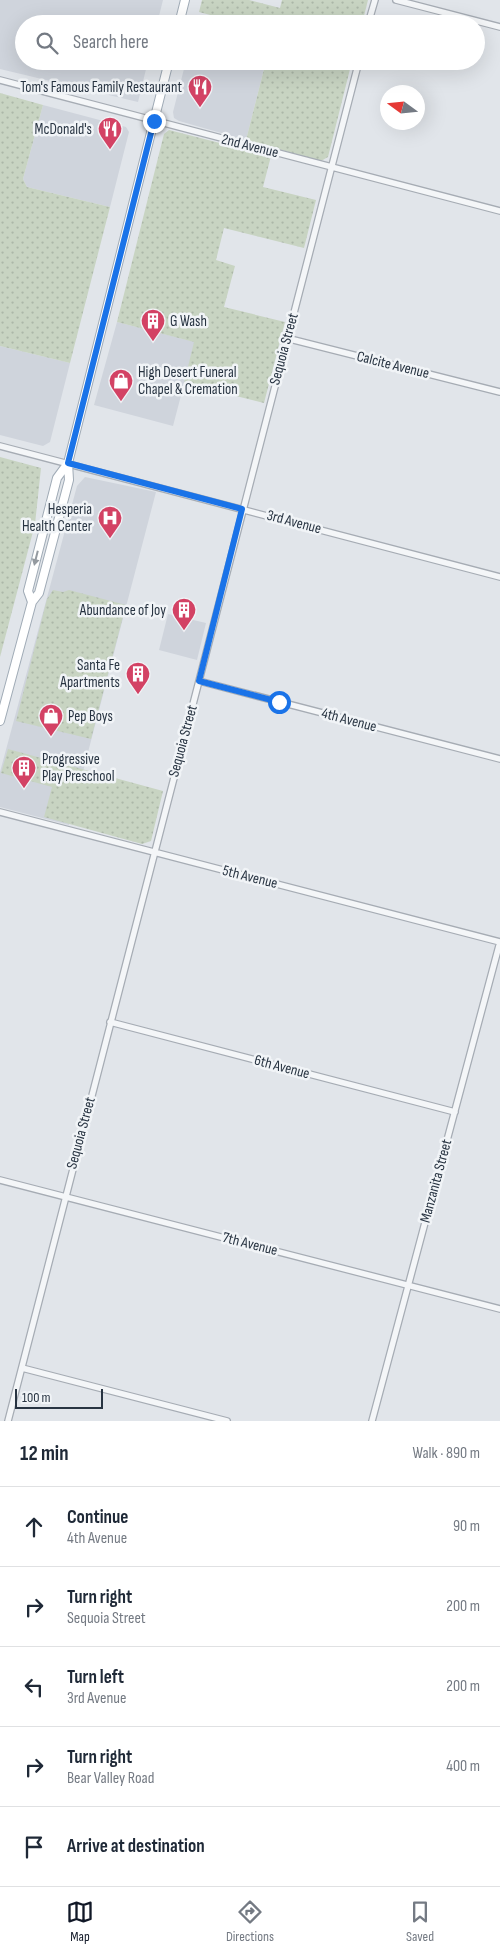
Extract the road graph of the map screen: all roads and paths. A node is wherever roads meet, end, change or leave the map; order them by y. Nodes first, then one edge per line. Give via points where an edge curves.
1 (185, 0) edge
2 (374, 0) edge
3 (396, 0) edge
4 (181, 15) edge
5 (370, 15) edge
6 (454, 15) edge
7 (485, 23) edge
8 (500, 27) edge
9 (167, 70) edge
10 (357, 70) edge
11 (0, 80) edge
12 (154, 121) junction
13 (331, 167) junction
14 (500, 211) edge
15 (286, 338) junction
16 (500, 392) edge
17 (0, 446) edge
18 (68, 463) junction
19 (242, 509) junction
20 (500, 577) edge
21 (32, 602) junction
22 (199, 681) junction
23 (0, 721) edge
24 (500, 759) edge
25 (0, 812) edge
26 (154, 852) junction
27 (500, 942) edge
28 (110, 1022) junction
29 (455, 1112) junction
30 (0, 1180) edge
31 (65, 1197) junction
32 (408, 1285) junction
33 (500, 1309) edge
34 (22, 1368) junction
35 (8, 1421) edge
36 (227, 1421) edge
37 (372, 1421) edge

1 - 4 main road
2 - 5 street
3 - 6 street
7 - 8 street
9 - 12 main road
10 - 13 street, Sequoia Street
11 - 12 street, 2nd Avenue
12 - 13 street, 2nd Avenue
12 - 18 main road
13 - 14 street, 2nd Avenue
13 - 15 street, Sequoia Street
15 - 16 street, Calcite Avenue
15 - 19 street, Sequoia Street
17 - 18 street, 3rd Avenue
18 - 19 street, 3rd Avenue
18 - 21 main road via 69,480 39,593
18 -> 21 main road via 56,478 28,591
19 - 20 street, 3rd Avenue
19 - 22 street, Sequoia Street
21 - 23 main road
22 - 24 street, 4th Avenue
22 - 26 street, Sequoia Street
25 - 26 street, 5th Avenue
26 - 27 street, 5th Avenue
26 - 28 street, Sequoia Street
27 - 29 street, Manzanita Street
28 - 29 street, 6th Avenue
28 - 31 street, Sequoia Street
29 - 32 street, Manzanita Street
30 - 31 street, 7th Avenue
31 - 32 street, 7th Avenue
31 - 34 street, Sequoia Street
32 - 33 street, 7th Avenue
32 - 37 street, Manzanita Street
34 - 35 street, Sequoia Street
34 - 36 street

